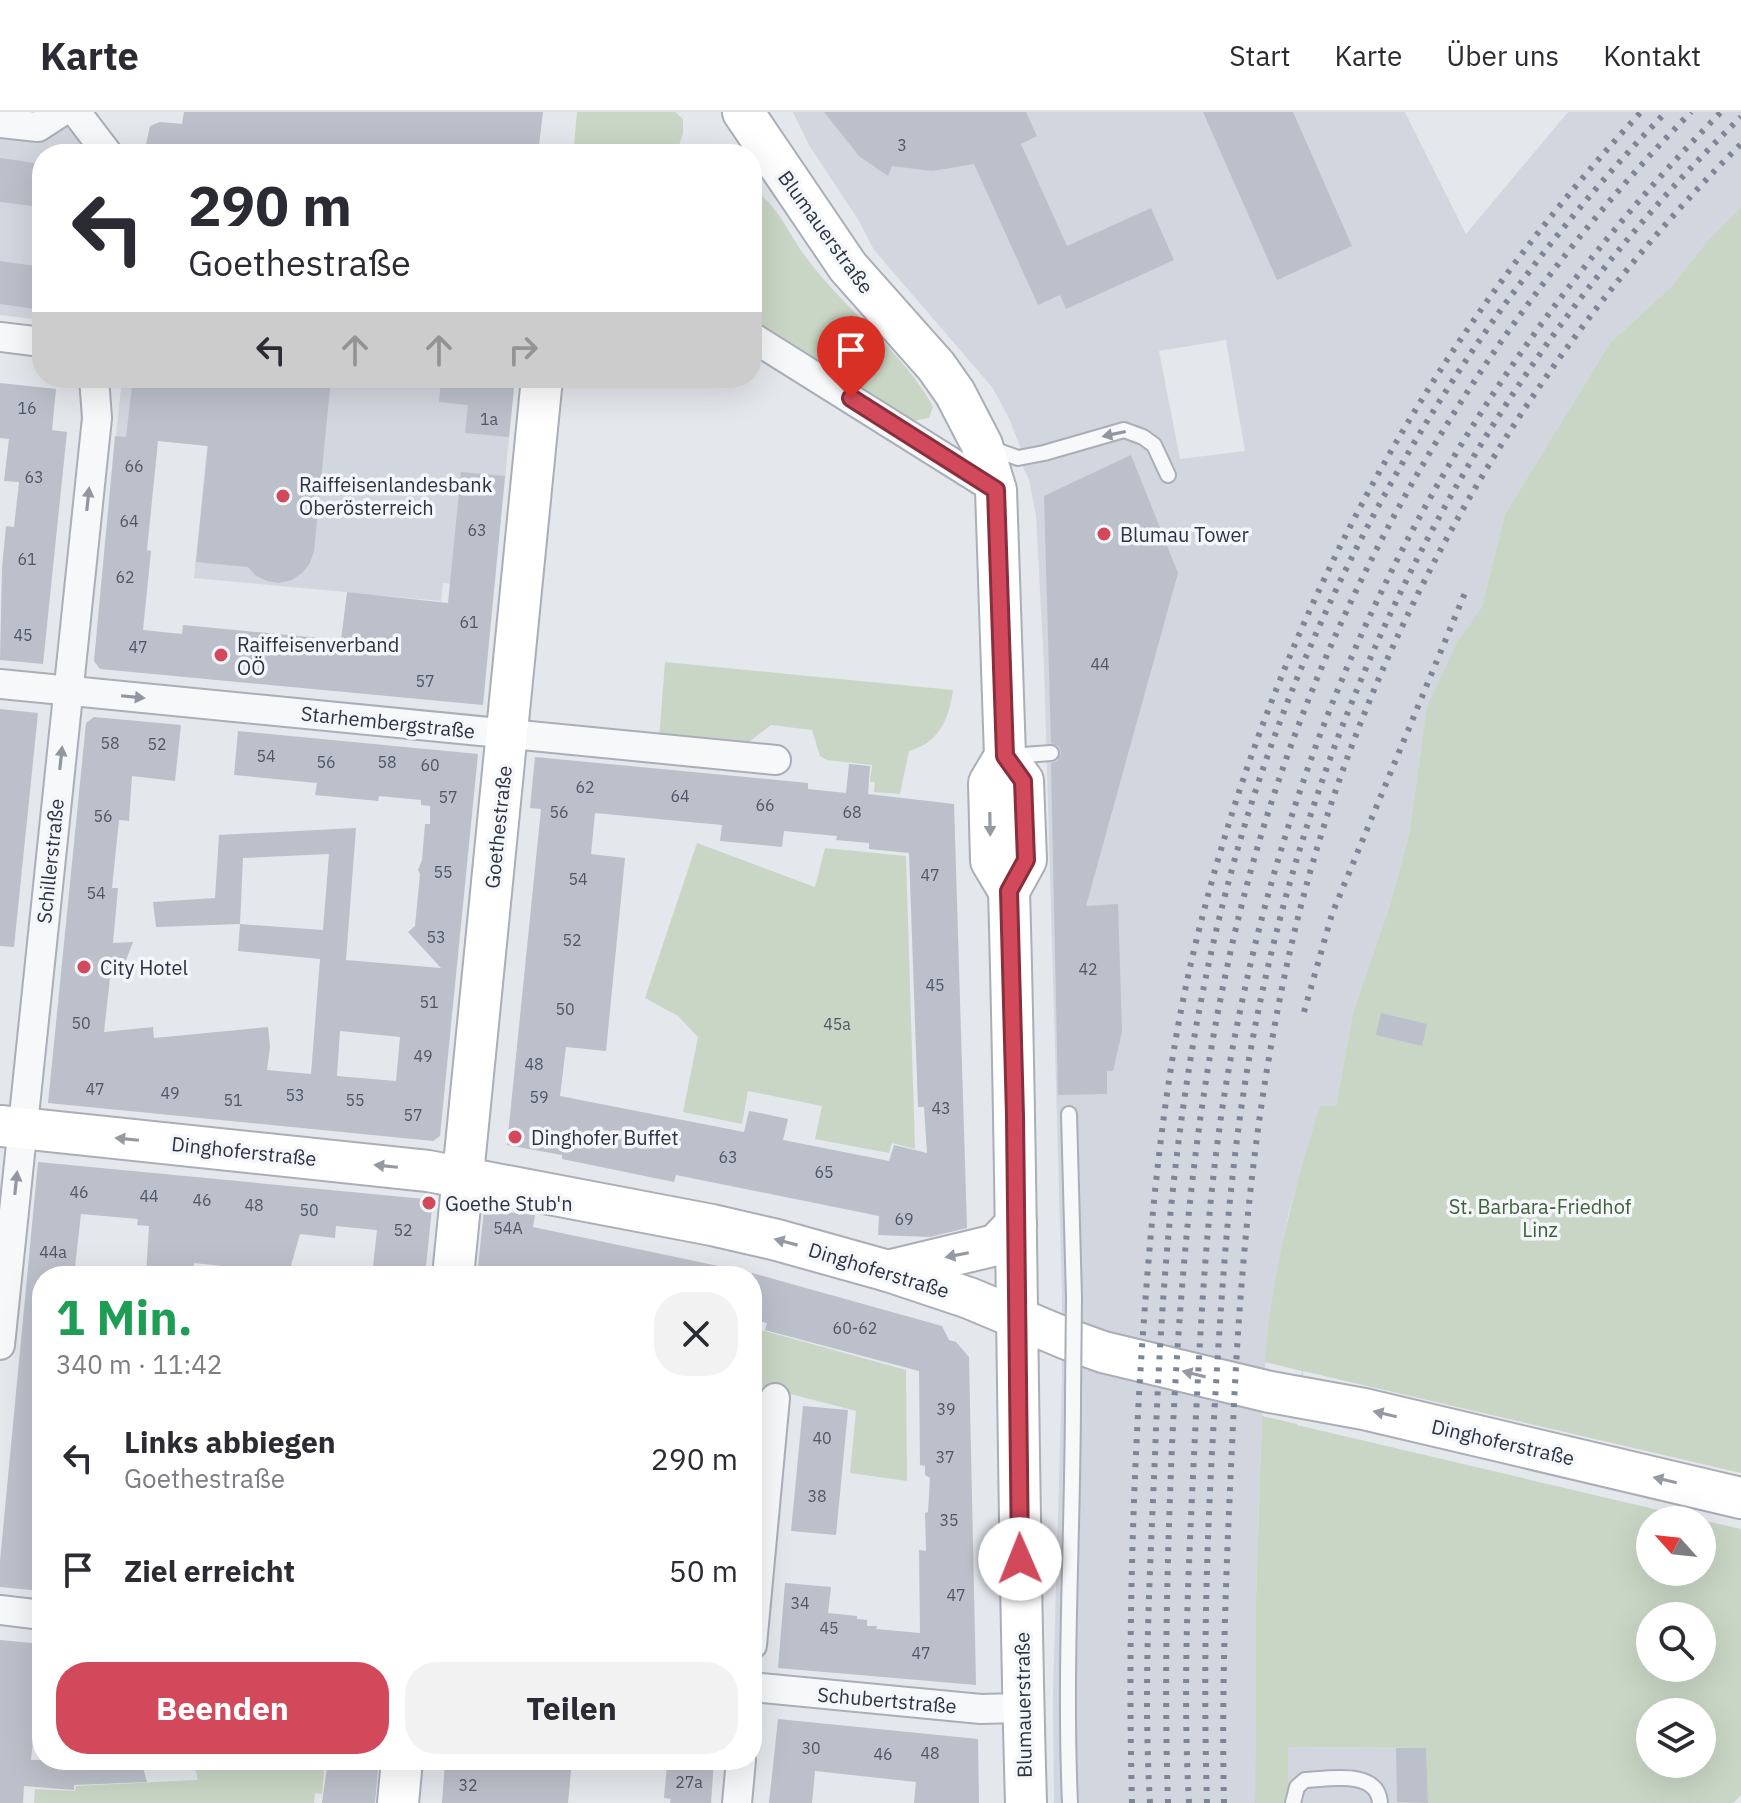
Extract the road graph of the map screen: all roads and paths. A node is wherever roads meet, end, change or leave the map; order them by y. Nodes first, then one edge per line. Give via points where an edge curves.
1 (61, 112) edge
2 (76, 112) edge
3 (0, 123) edge
4 (100, 144) edge
5 (762, 155) edge
6 (0, 337) edge
7 (32, 341) edge
8 (762, 343) edge
9 (95, 388) edge
10 (541, 388) edge
11 (982, 445) junction
12 (1168, 475) dead end
13 (996, 490) junction
14 (0, 684) edge
15 (68, 690) junction
16 (507, 733) junction
17 (1051, 753) dead end
18 (1005, 756) junction
19 (776, 760) dead end
20 (1069, 1114) dead end
21 (10, 1127) edge
22 (463, 1177) junction
23 (1016, 1224) junction
24 (454, 1266) edge
25 (888, 1271) junction
26 (1016, 1317) junction
27 (0, 1345) edge
28 (775, 1398) dead end
29 (1741, 1498) edge
30 (762, 1538) edge
31 (0, 1610) edge
32 (32, 1614) edge
33 (762, 1688) edge
34 (1023, 1708) junction
35 (401, 1770) edge
36 (740, 1770) edge
37 (398, 1803) edge
38 (737, 1803) edge
39 (1026, 1803) edge
40 (1070, 1803) edge
41 (1293, 1803) edge
42 (1380, 1803) edge

1 - 3 street via 38,127
2 - 4 street
5 - 11 main road, Blumauerstraße via 848,267 936,366
6 - 7 street
8 - 13 street
15 -> 9 street, Schillerstraße via 97,418
10 - 16 main road, Goethestraße
12 -> 11 lane via 1154,445 1124,430 1018,458
11 - 13 main road, Blumauerstraße
13 - 18 main road, Blumauerstraße
14 - 15 street, Starhembergstraße
15 -> 16 street, Starhembergstraße
21 -> 15 street, Schillerstraße
16 - 19 street, Starhembergstraße
16 - 22 main road, Goethestraße
17 - 18 lane
18 - 23 main road, Blumauerstraße via 1023,781 1026,860 1009,891
20 - 40 lane, bridge via 1074,1298
22 -> 21 main road, Dinghoferstraße
27 -> 21 street, Schillerstraße
22 - 24 main road, Goethestraße
25 -> 22 main road, Dinghoferstraße via 712,1225
23 -> 25 main road via 996,1245
23 - 26 main road, Blumauerstraße
25 - 26 main road, Dinghoferstraße
29 -> 26 main road, Dinghoferstraße via 1103,1352
26 - 34 main road, Blumauerstraße
28 - 30 street
31 - 32 street
33 - 34 street, Schubertstraße via 981,1709
34 - 39 main road, Blumauerstraße
35 - 37 main road
36 - 38 street
41 - 42 lane via 1305,1780 1357,1779 1371,1784

